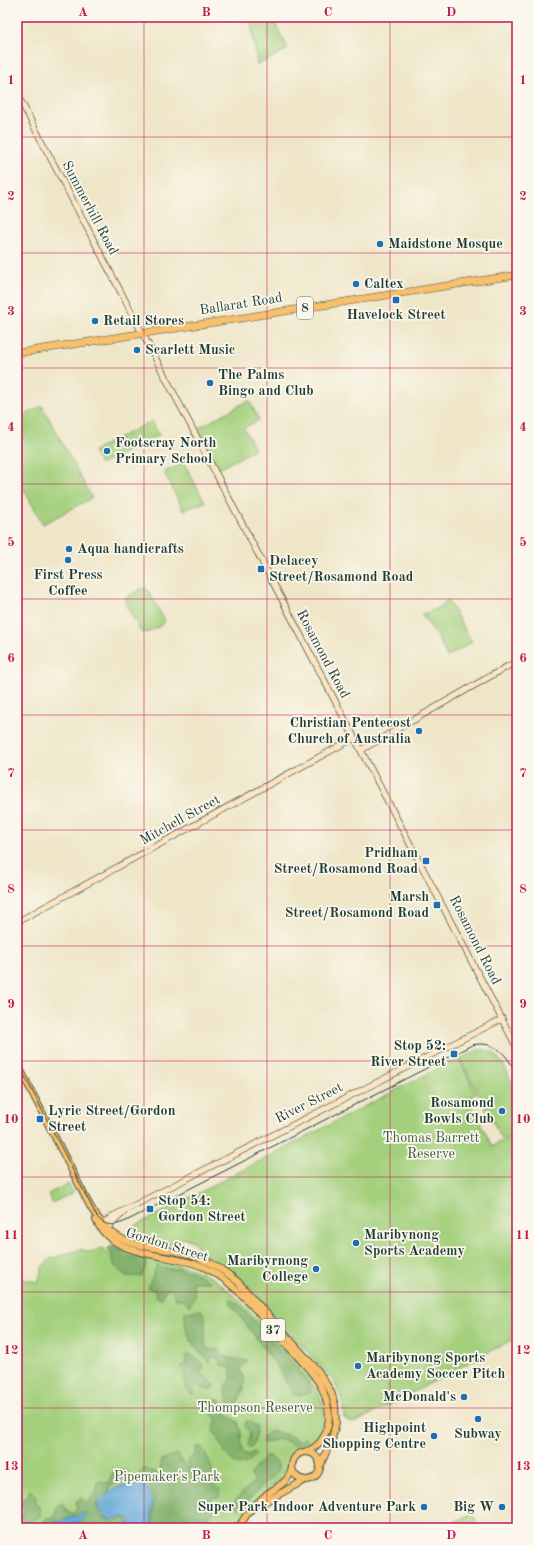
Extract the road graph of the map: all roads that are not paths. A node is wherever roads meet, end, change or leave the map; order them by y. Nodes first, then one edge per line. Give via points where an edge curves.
1 (17, 94) edge
2 (517, 275) edge
3 (144, 333) junction
4 (17, 353) edge
5 (517, 661) edge
6 (354, 738) junction
7 (361, 750) junction
8 (17, 922) edge
9 (502, 1019) junction
10 (517, 1048) edge
11 (17, 1063) edge
12 (103, 1228) junction
13 (187, 1254) junction
14 (192, 1263) junction
15 (304, 1452) junction
16 (292, 1466) junction
17 (320, 1466) junction
18 (305, 1480) junction
19 (240, 1528) edge

1 - 3 street, Summerhill Road
2 - 3 highway, Ballarat Road / 8
3 - 4 highway, Ballarat Road / 8
3 - 6 street, Rosamond Road
5 - 7 street
6 - 7 street, Rosamond Road
6 - 8 street, Mitchell Street
7 - 9 street, Rosamond Road
9 - 10 street, Rosamond Road
9 - 12 street, River Street via 128,1209
11 - 12 main road, Gordon Street / 37
12 - 13 main road, Gordon Street / 37 via 133,1245
12 - 14 main road, Gordon Street / 37 via 111,1239 124,1247
13 - 14 main road
13 - 17 main road, Gordon Street / 37 via 215,1265 238,1282 326,1382 334,1399 336,1422 332,1439
14 - 15 main road, Gordon Street / 37 via 213,1272 235,1289 320,1384 327,1403 328,1426 318,1445
15 - 16 main road, 37 via 296,1456
15 - 17 main road via 315,1455
16 - 18 main road via 296,1475
16 - 19 main road, 37 via 287,1480 255,1505
17 - 18 main road, 37 via 317,1475
18 - 19 main road, 37 via 262,1503

